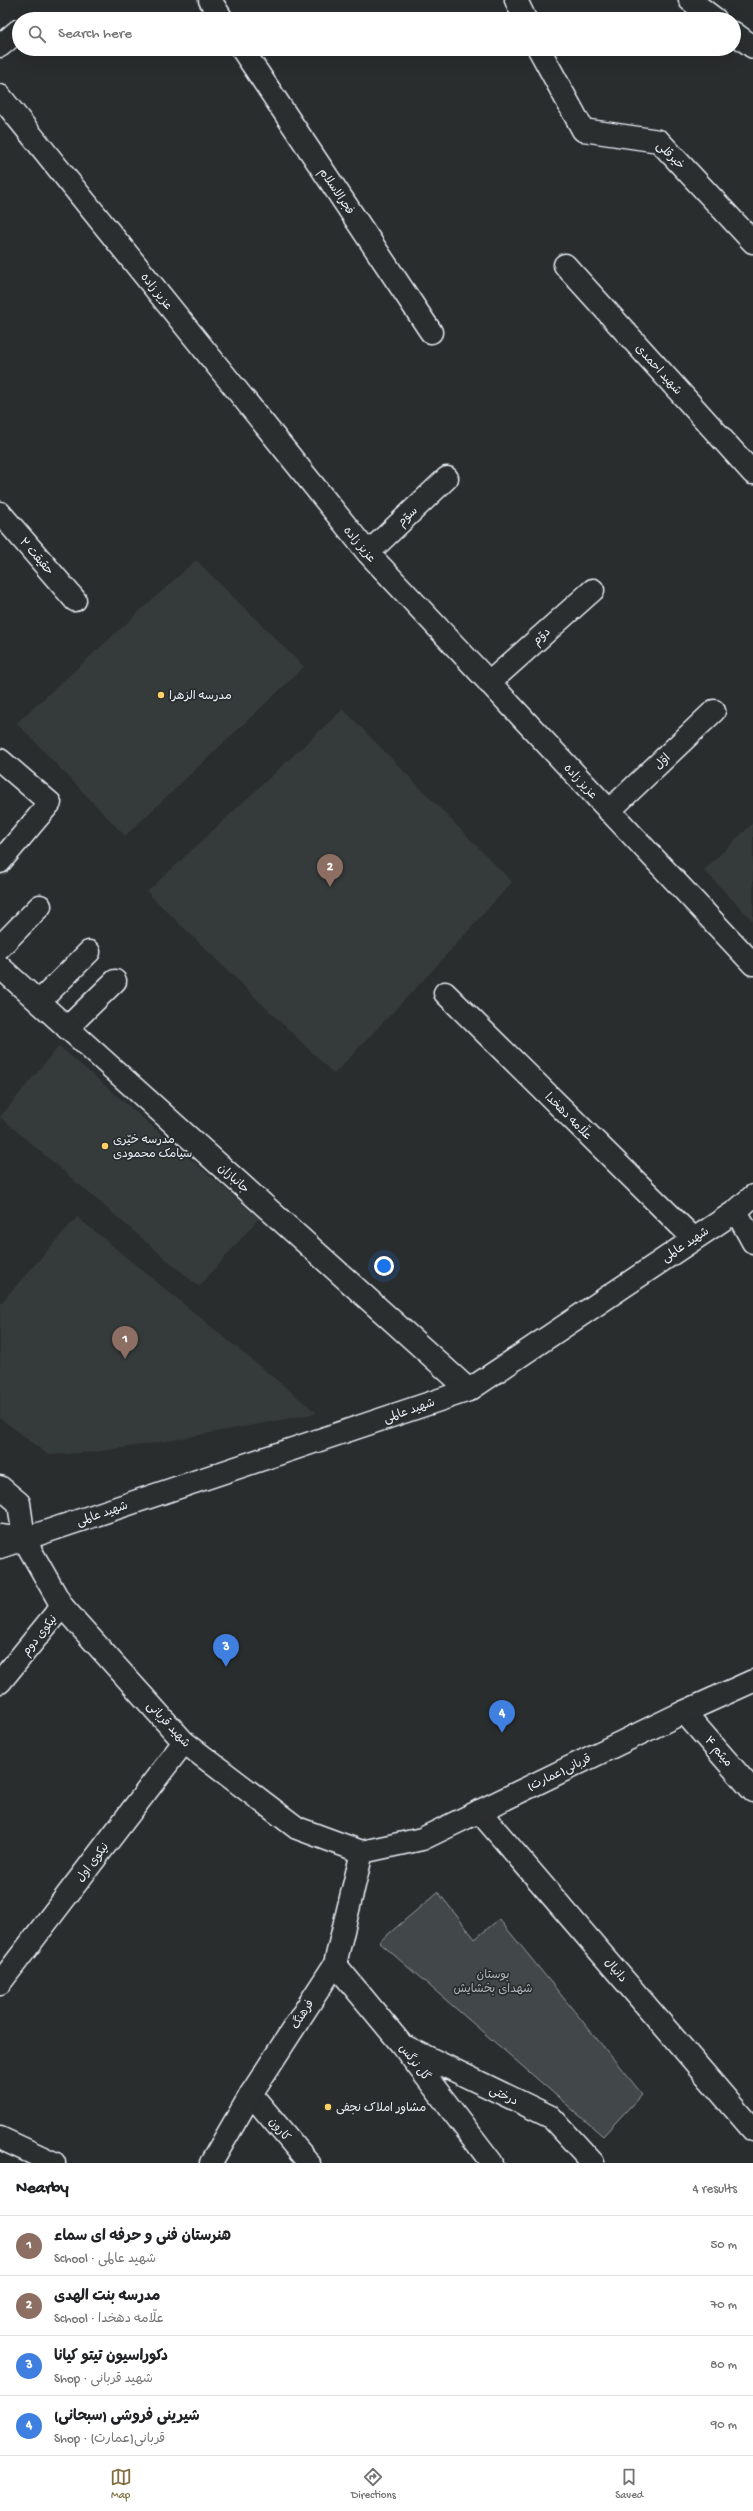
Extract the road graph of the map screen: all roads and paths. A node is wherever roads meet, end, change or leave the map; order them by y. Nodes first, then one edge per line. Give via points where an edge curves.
1 (210, 0) edge
2 (516, 0) edge
3 (690, 0) edge
4 (218, 12) edge
5 (522, 12) edge
6 (706, 12) edge
7 (12, 36) edge
8 (741, 38) edge
9 (0, 46) edge
10 (753, 47) edge
11 (247, 56) edge
12 (543, 58) edge
13 (0, 96) edge
14 (753, 242) edge
15 (565, 266) dead end
16 (431, 332) dead end
17 (753, 473) edge
18 (447, 478) dead end
19 (0, 513) edge
20 (368, 554) junction
21 (593, 590) dead end
22 (75, 600) dead end
23 (489, 683) junction
24 (714, 711) dead end
25 (0, 760) edge
26 (609, 811) junction
27 (0, 862) edge
28 (40, 906) dead end
29 (0, 947) edge
30 (89, 952) dead end
31 (753, 964) edge
32 (0, 967) edge
33 (115, 981) dead end
34 (445, 993) dead end
35 (39, 1002) junction
36 (67, 1028) junction
37 (753, 1196) edge
38 (736, 1211) junction
39 (693, 1238) junction
40 (753, 1242) edge
41 (469, 1390) junction
42 (0, 1487) edge
43 (0, 1536) edge
44 (24, 1539) junction
45 (0, 1547) edge
46 (62, 1606) junction
47 (753, 1681) edge
48 (0, 1682) edge
49 (684, 1712) junction
50 (184, 1742) junction
51 (753, 1791) edge
52 (479, 1811) junction
53 (362, 1852) junction
54 (335, 1964) junction
55 (0, 1983) edge
56 (402, 2045) junction
57 (251, 2094) junction
58 (753, 2130) edge
59 (0, 2138) edge
60 (54, 2163) edge
61 (212, 2163) edge
62 (309, 2163) edge
63 (492, 2163) edge
64 (593, 2163) edge

1 - 4 street
2 - 5 street
3 - 6 street
7 - 9 street
8 - 10 street
11 - 16 street, فجرالاسلام
12 - 14 street, خیرقلی via 583,130 659,141
13 - 20 street, عزیز زاده
15 - 17 street, شهید احمدی
18 - 20 street, سوّم
19 - 22 street, حقیقت ۲
20 - 23 street, عزیز زاده
21 - 23 street, دوّم
23 - 26 street, عزیز زاده
24 - 26 street, اوّل
25 - 27 street via 50,804
26 - 31 street, عزیز زاده
28 - 29 street
30 - 35 street
32 - 35 street, جانبازان
33 - 36 street
34 - 39 street, علّامه دهخدا
35 - 36 street, جانبازان
36 - 41 street, جانبازان
37 - 38 street, شهید عالمی
38 - 39 street, شهید عالمی
38 - 40 street
39 - 41 street, شهید عالمی
41 - 44 street, شهید عالمی
42 - 44 street via 19,1503
43 - 44 street
44 - 45 street, شهید عالمی
44 - 46 street, شهید قربانی
46 - 48 street, نیکوی دوم
46 - 50 street, شهید قربانی
47 - 49 street, (عمارت)قربانی
49 - 51 street, میثم ۴
49 - 52 street, (عمارت)قربانی
50 - 53 street, شهید قربانی via 297,1828
50 - 55 street, نیکوی اول
52 - 53 street, (عمارت)قربانی via 422,1839
52 - 58 street, دانیال
53 - 54 street, فرهنگ
54 - 56 street, گل نرگس
54 - 57 street, فرهنگ
56 - 63 street, گل نرگس
56 - 64 street, درختی via 551,2117
57 - 61 street, فرهنگ
57 - 62 street, کارون
59 - 60 street

